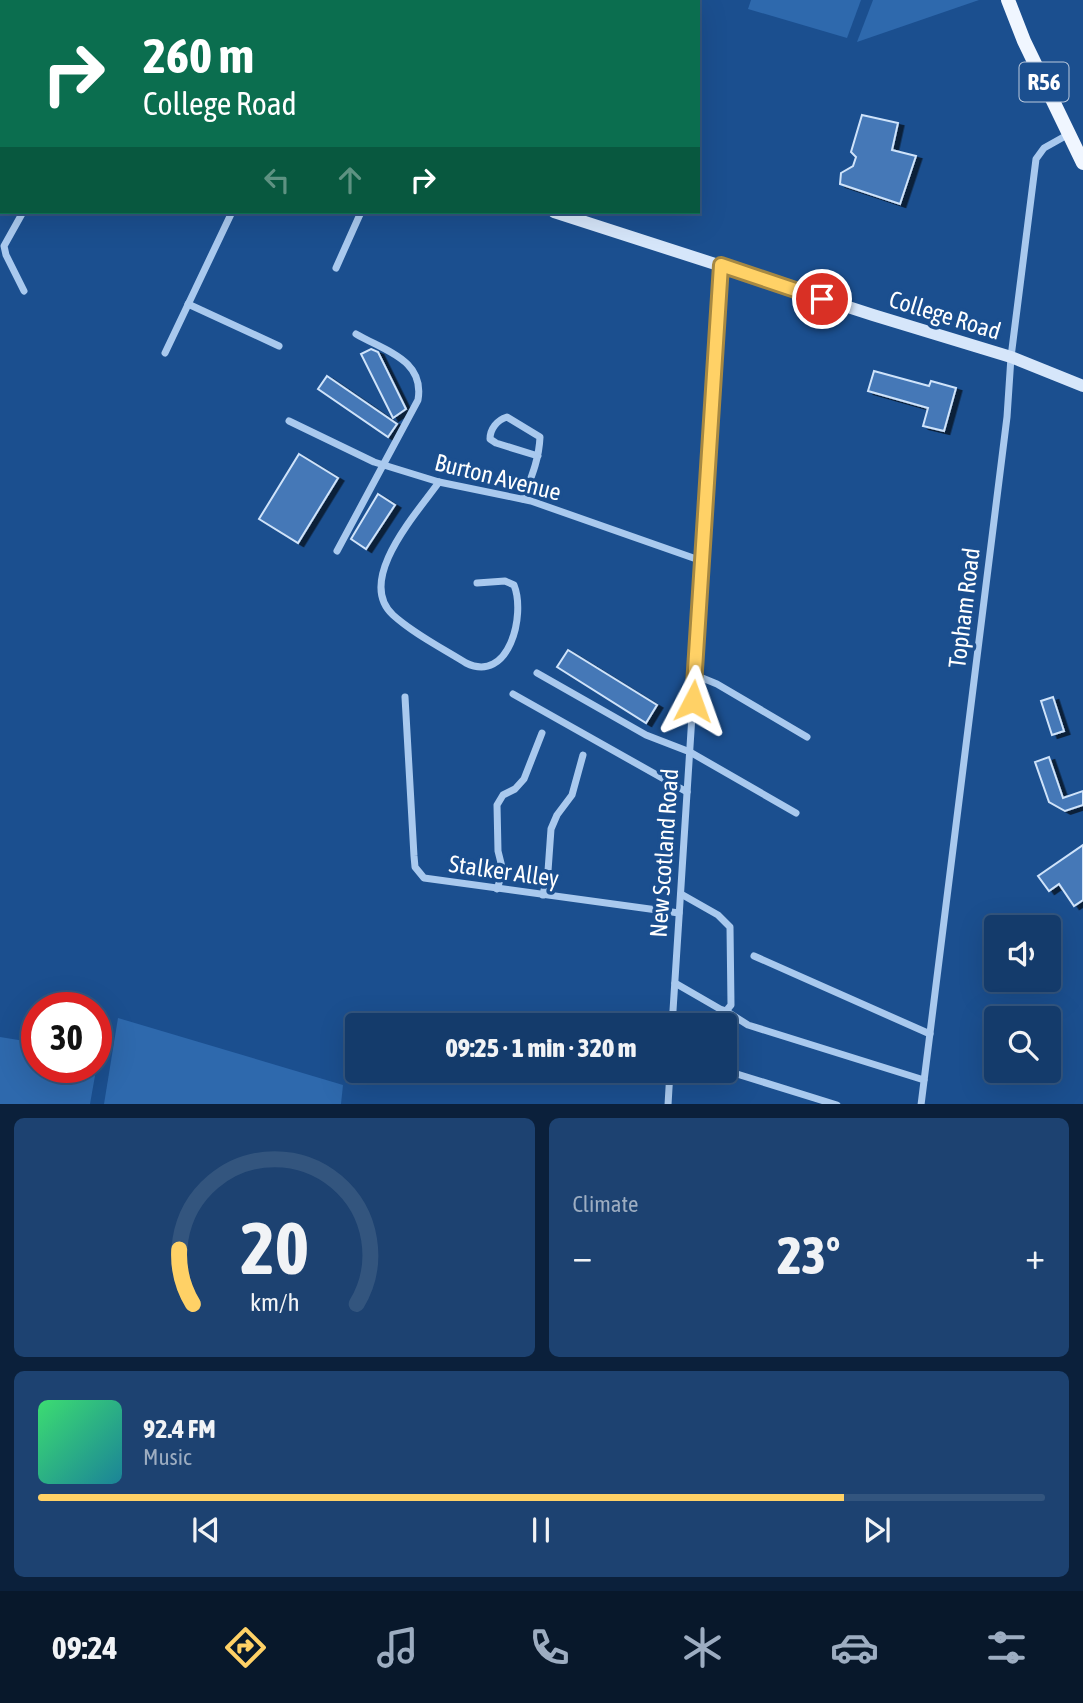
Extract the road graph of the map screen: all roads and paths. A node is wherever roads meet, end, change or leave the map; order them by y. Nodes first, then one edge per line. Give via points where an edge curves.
1 (1008, 0) edge
2 (1069, 134) junction
3 (1083, 163) edge
4 (22, 214) edge
5 (231, 214) edge
6 (360, 214) edge
7 (560, 214) edge
8 (721, 265) junction
9 (336, 268) dead end
10 (24, 291) dead end
11 (188, 304) junction
12 (356, 334) dead end
13 (279, 346) dead end
14 (165, 353) dead end
15 (1011, 358) junction
16 (1083, 386) edge
17 (289, 421) dead end
18 (538, 456) junction
19 (383, 465) junction
20 (439, 482) junction
21 (523, 499) junction
22 (337, 551) dead end
23 (702, 561) junction
24 (477, 583) dead end
25 (537, 673) dead end
26 (695, 675) junction
27 (513, 695) dead end
28 (405, 696) dead end
29 (542, 733) dead end
30 (807, 737) dead end
31 (690, 752) junction
32 (583, 755) dead end
33 (687, 792) junction
34 (796, 813) dead end
35 (497, 889) junction
36 (681, 894) junction
37 (543, 895) junction
38 (680, 913) junction
39 (754, 956) dead end
40 (675, 983) junction
41 (726, 1012) junction
42 (673, 1013) edge
43 (930, 1034) junction
44 (737, 1074) edge
45 (924, 1080) junction
46 (669, 1083) edge
47 (668, 1104) edge
48 (838, 1104) edge
49 (921, 1104) edge

1 - 2 main road, R56
2 - 3 main road, R56
2 - 15 street, Topham Road via 1044,148 1036,159
4 - 10 street via 4,246
5 - 11 street
6 - 9 street
7 - 8 street, College Road
8 - 15 street, College Road
8 - 23 street, New Scotland Road
11 - 13 street
11 - 14 street
12 - 19 street via 409,364 418,378 418,400
15 - 16 street, College Road
15 - 43 street, Topham Road via 1006,430
17 - 19 street, Burton Avenue
18 - 18 street via 540,437 507,417 491,431 490,439 496,443
18 - 21 street
19 - 20 street, Burton Avenue
19 - 22 street
20 - 21 street, Burton Avenue
20 - 24 street via 384,566 381,598 407,626 466,663 485,668 504,655 517,620 519,598 514,585 505,581
21 - 23 street, Burton Avenue
23 - 26 street, New Scotland Road
25 - 31 street via 646,734
26 - 30 street
26 - 31 street, New Scotland Road
27 - 33 street
28 - 35 street, Stalker Alley via 415,867 424,878
29 - 35 street via 524,779 503,795 498,805 503,871
31 - 33 street, New Scotland Road
31 - 34 street
32 - 37 street via 572,795 551,829
33 - 36 street, New Scotland Road
35 - 37 street, Stalker Alley
36 - 38 street, New Scotland Road
36 - 41 street via 730,927 731,1005
37 - 38 street, Stalker Alley
38 - 40 street, New Scotland Road
39 - 43 street
40 - 41 street
40 - 42 street, New Scotland Road
41 - 45 street via 748,1025
43 - 45 street, Topham Road
44 - 48 street
45 - 49 street, Topham Road
46 - 47 street

